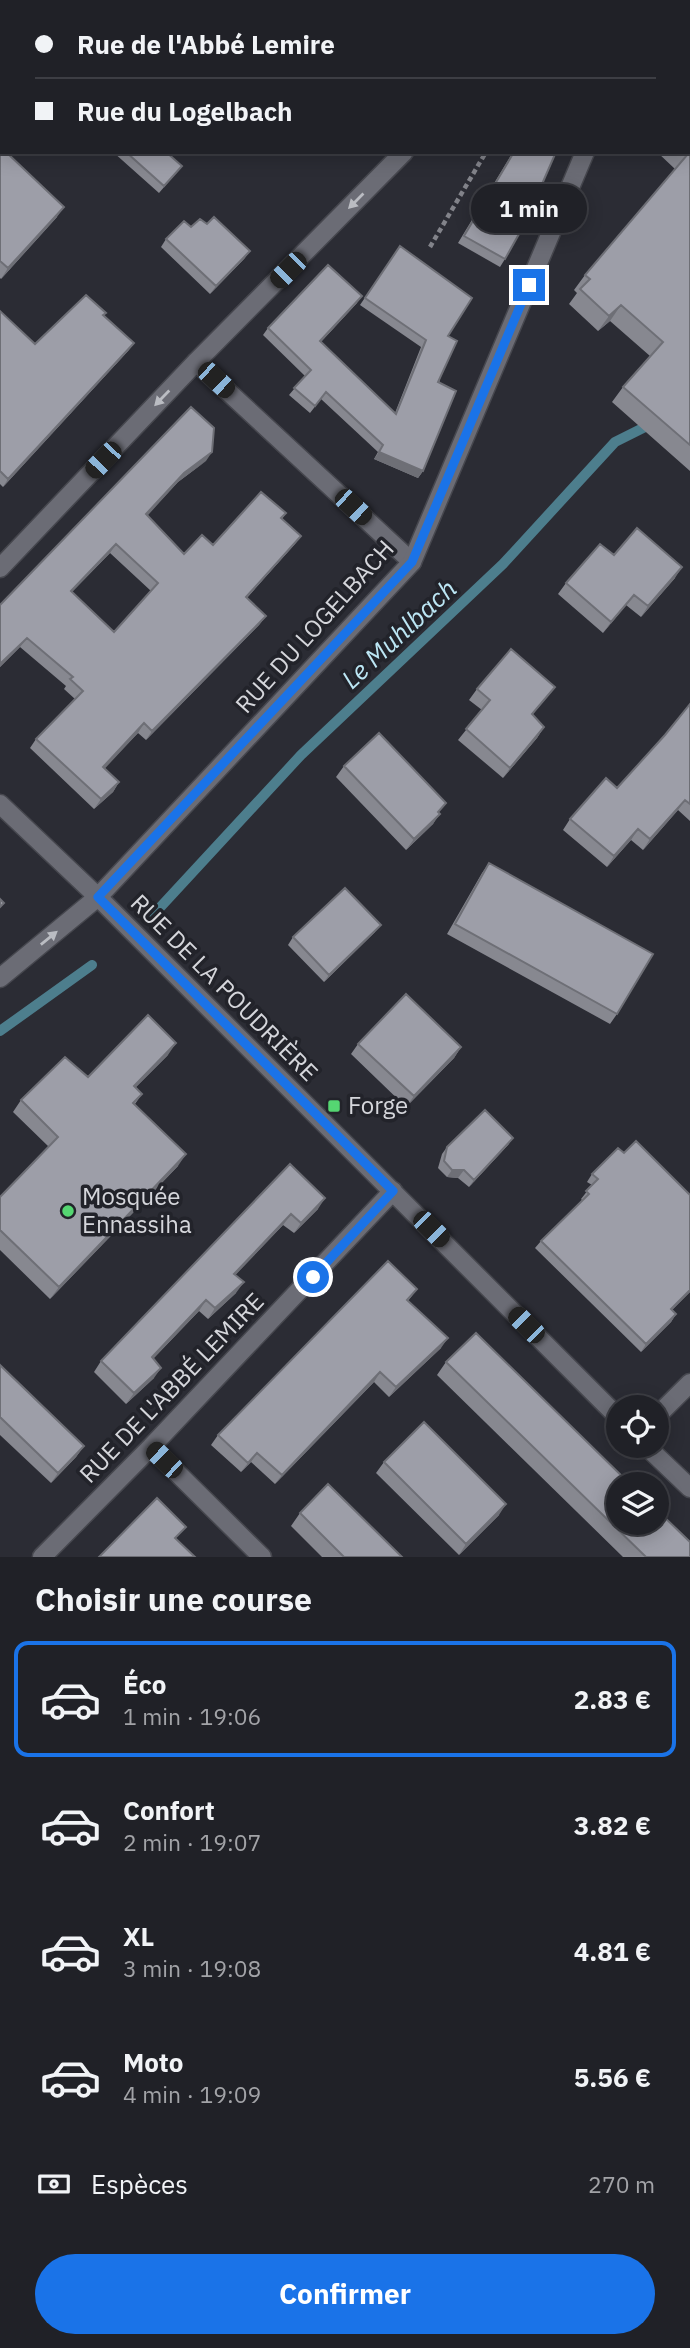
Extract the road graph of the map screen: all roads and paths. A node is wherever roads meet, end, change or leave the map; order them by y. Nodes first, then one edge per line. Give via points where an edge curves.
1 (402, 154) edge
2 (485, 154) edge
3 (584, 154) edge
4 (430, 247) dead end
5 (196, 362) junction
6 (412, 562) junction
7 (0, 569) edge
8 (0, 804) edge
9 (98, 897) junction
10 (0, 978) edge
11 (393, 1191) junction
12 (690, 1383) edge
13 (669, 1404) edge
14 (606, 1405) edge
15 (151, 1447) junction
16 (659, 1458) edge
17 (690, 1488) edge
18 (42, 1557) edge
19 (262, 1557) edge

1 -> 5 street
2 - 4 path
3 - 6 street, RUE DU LOGELBACH
5 - 6 street
5 -> 7 street
6 - 9 street, RUE DU LOGELBACH
8 - 9 street, RUE DE LA POUDRIÈRE
10 -> 9 street, RUE DU LOGELBACH
9 - 11 street, RUE DE LA POUDRIÈRE
11 - 14 street, RUE DE LA POUDRIÈRE
11 - 15 street, RUE DE L'ABBÉ LEMIRE
12 - 13 street
15 - 18 street, RUE DE L'ABBÉ LEMIRE
15 - 19 street
16 - 17 street

